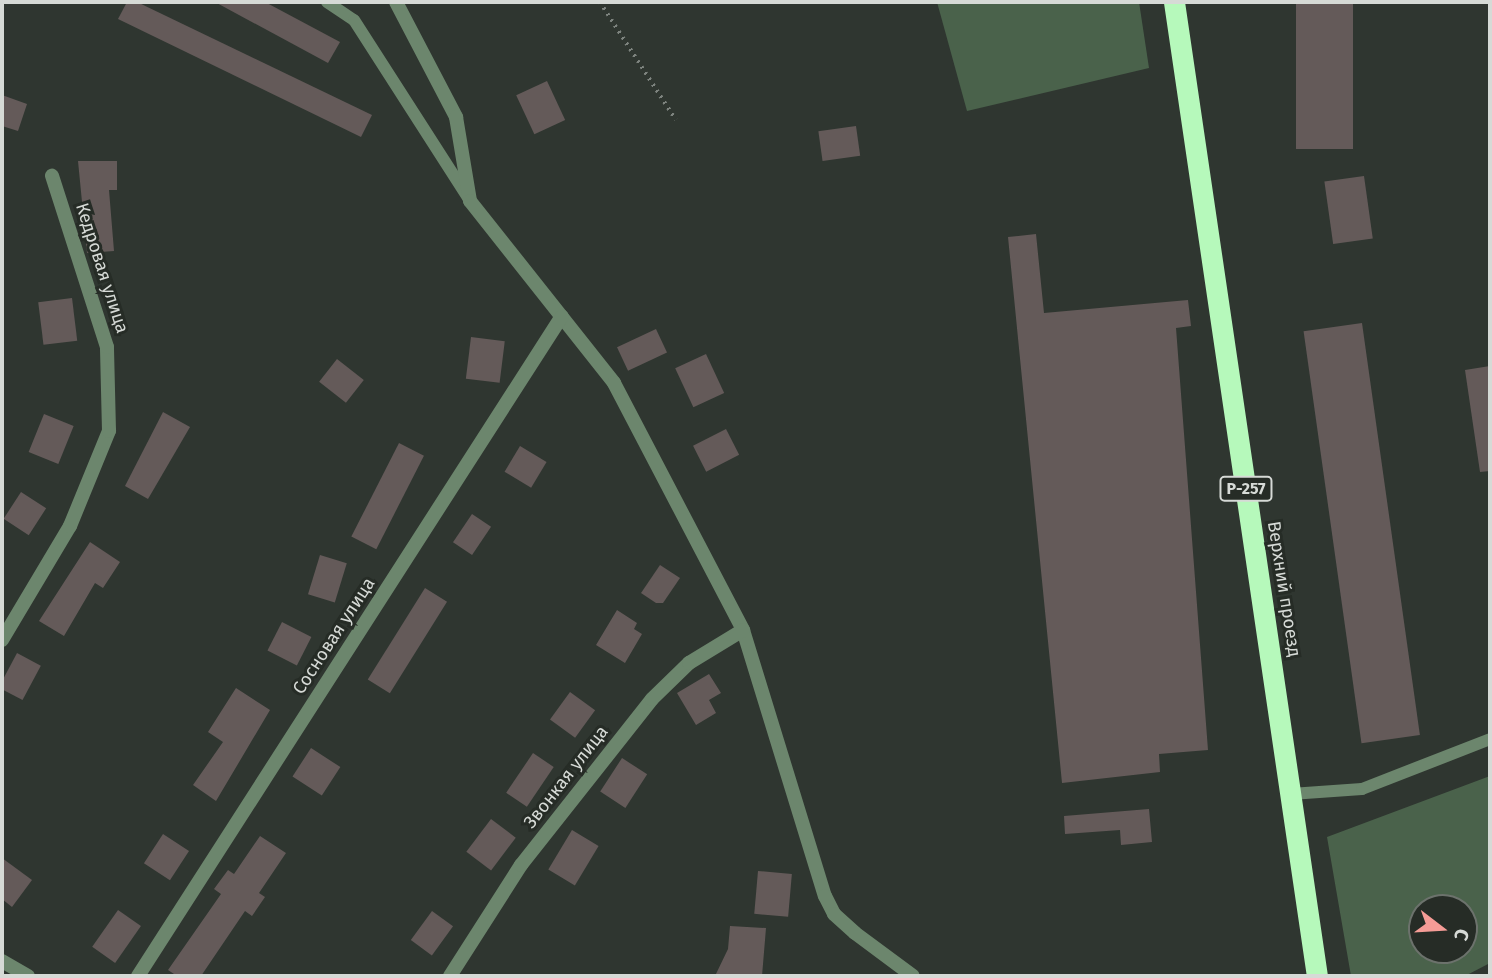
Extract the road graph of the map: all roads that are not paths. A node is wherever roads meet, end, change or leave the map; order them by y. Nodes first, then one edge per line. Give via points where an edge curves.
1 (327, 2) edge
2 (396, 2) edge
3 (1174, 2) edge
4 (52, 176) dead end
5 (470, 201) junction
6 (562, 316) junction
7 (743, 630) junction
8 (2, 640) edge
9 (1490, 739) edge
10 (1291, 794) junction
11 (2, 961) edge
12 (27, 976) edge
13 (138, 976) edge
14 (450, 976) edge
15 (913, 976) edge
16 (1317, 976) edge

1 - 5 lane via 354,20
2 - 5 street via 456,117
3 - 10 highway, Верхний проезд / Р-257
4 - 8 street, Кедровая улица via 107,346 109,431 70,526
5 - 6 lane
6 - 7 street via 614,383
6 - 13 street, Сосновая улица
7 - 14 street, Звонкая улица via 689,663 652,699 520,865
7 - 15 street via 825,896 834,914
9 - 10 lane via 1473,750 1362,789
10 - 16 highway, Верхний проезд / Р-257
11 - 12 street

